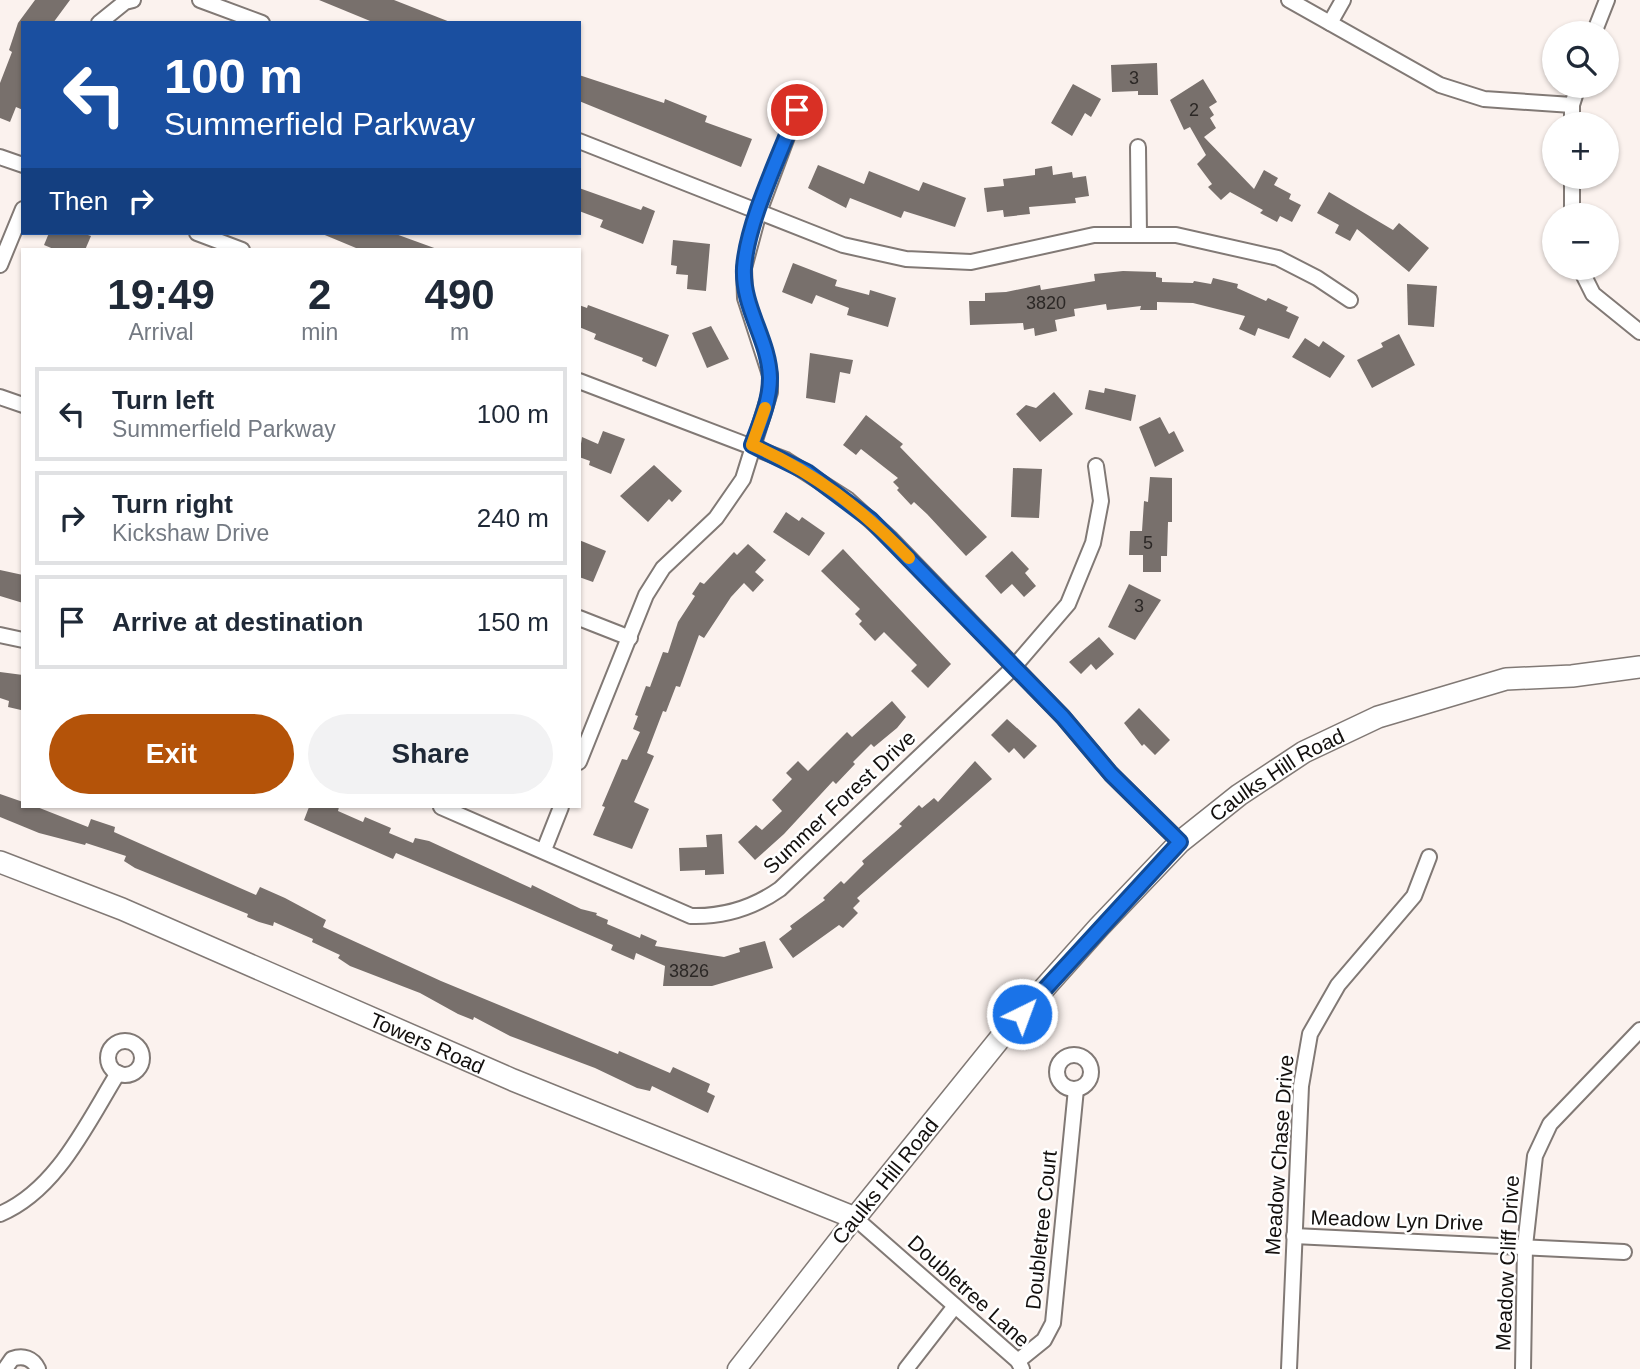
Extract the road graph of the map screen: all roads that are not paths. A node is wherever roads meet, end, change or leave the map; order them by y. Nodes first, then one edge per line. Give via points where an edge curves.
1 (132, 0) edge
2 (200, 0) edge
3 (1289, 0) edge
4 (1343, 0) edge
5 (1606, 0) edge
6 (101, 21) edge
7 (257, 21) edge
8 (1598, 21) edge
9 (1330, 23) junction
10 (1574, 98) edge
11 (1572, 105) junction
12 (797, 110) dead end
13 (1572, 112) edge
14 (581, 142) edge
15 (1138, 146) dead end
16 (0, 157) edge
17 (21, 164) edge
18 (759, 212) junction
19 (21, 214) edge
20 (202, 235) edge
21 (1139, 235) junction
22 (237, 248) edge
23 (0, 265) edge
24 (1586, 280) edge
25 (1350, 300) dead end
26 (1640, 332) edge
27 (581, 382) edge
28 (0, 397) edge
29 (21, 404) edge
30 (752, 445) junction
31 (1096, 466) dead end
32 (581, 619) edge
33 (0, 635) edge
34 (630, 638) junction
35 (21, 640) edge
36 (1640, 667) edge
37 (1013, 668) junction
38 (581, 757) edge
39 (443, 808) edge
40 (561, 808) edge
41 (1180, 842) junction
42 (544, 850) junction
43 (1429, 857) dead end
44 (0, 862) edge
45 (1640, 1030) edge
46 (118, 1073) dead end
47 (1076, 1089) dead end
48 (0, 1214) edge
49 (855, 1218) junction
50 (1294, 1236) junction
51 (1525, 1246) junction
52 (1625, 1252) dead end
53 (955, 1306) junction
54 (1020, 1365) edge
55 (3, 1367) edge
56 (38, 1369) edge
57 (737, 1369) edge
58 (906, 1369) edge
59 (1289, 1369) edge
60 (1523, 1369) edge

1 - 6 street
2 - 7 street
3 - 9 street
4 - 9 street
5 - 8 street
9 - 11 street via 1440,85 1484,99
10 - 11 street
11 - 13 street
12 - 18 street
14 - 18 street
15 - 21 street
16 - 17 street
18 - 21 street via 843,246 906,259 971,262 1094,235
18 - 30 street via 744,268 745,298 770,383
19 - 23 street
20 - 22 street
21 - 25 street via 1209,240 1278,258
24 - 26 street via 1593,294
27 - 30 street
28 - 29 street
30 - 34 street via 743,479 716,518 663,568 646,595
30 - 37 street via 807,472 847,499
31 - 37 street, Summer Forest Drive via 1099,511 1093,543 1073,592 1068,604
32 - 34 street
33 - 35 street
34 - 38 street
36 - 41 main road, Caulks Hill Road via 1506,678 1378,717 1304,752
37 - 41 street
37 - 42 street, Summer Forest Drive via 779,889 752,906 691,916
39 - 42 street, Summer Forest Drive
40 - 42 street
41 - 49 main road, Caulks Hill Road via 1006,1031
43 - 50 street, Meadow Chase Drive via 1414,896 1338,985 1310,1034 1301,1086
44 - 49 main road, Towers Road via 122,909 513,1080
45 - 51 street, Meadow Cliff Drive via 1541,1139
46 - 48 street via 46,1182
47 - 54 street, Doubletree Court via 1053,1323
49 - 53 street, Doubletree Lane
49 - 57 street, Caulks Hill Road
50 - 51 street, Meadow Lyn Drive
50 - 59 street, Meadow Chase Drive
51 - 52 street, Meadow Lyn Drive
51 - 60 street, Meadow Cliff Drive
53 - 54 street, Doubletree Lane
53 - 58 street
55 - 56 street via 23,1357

